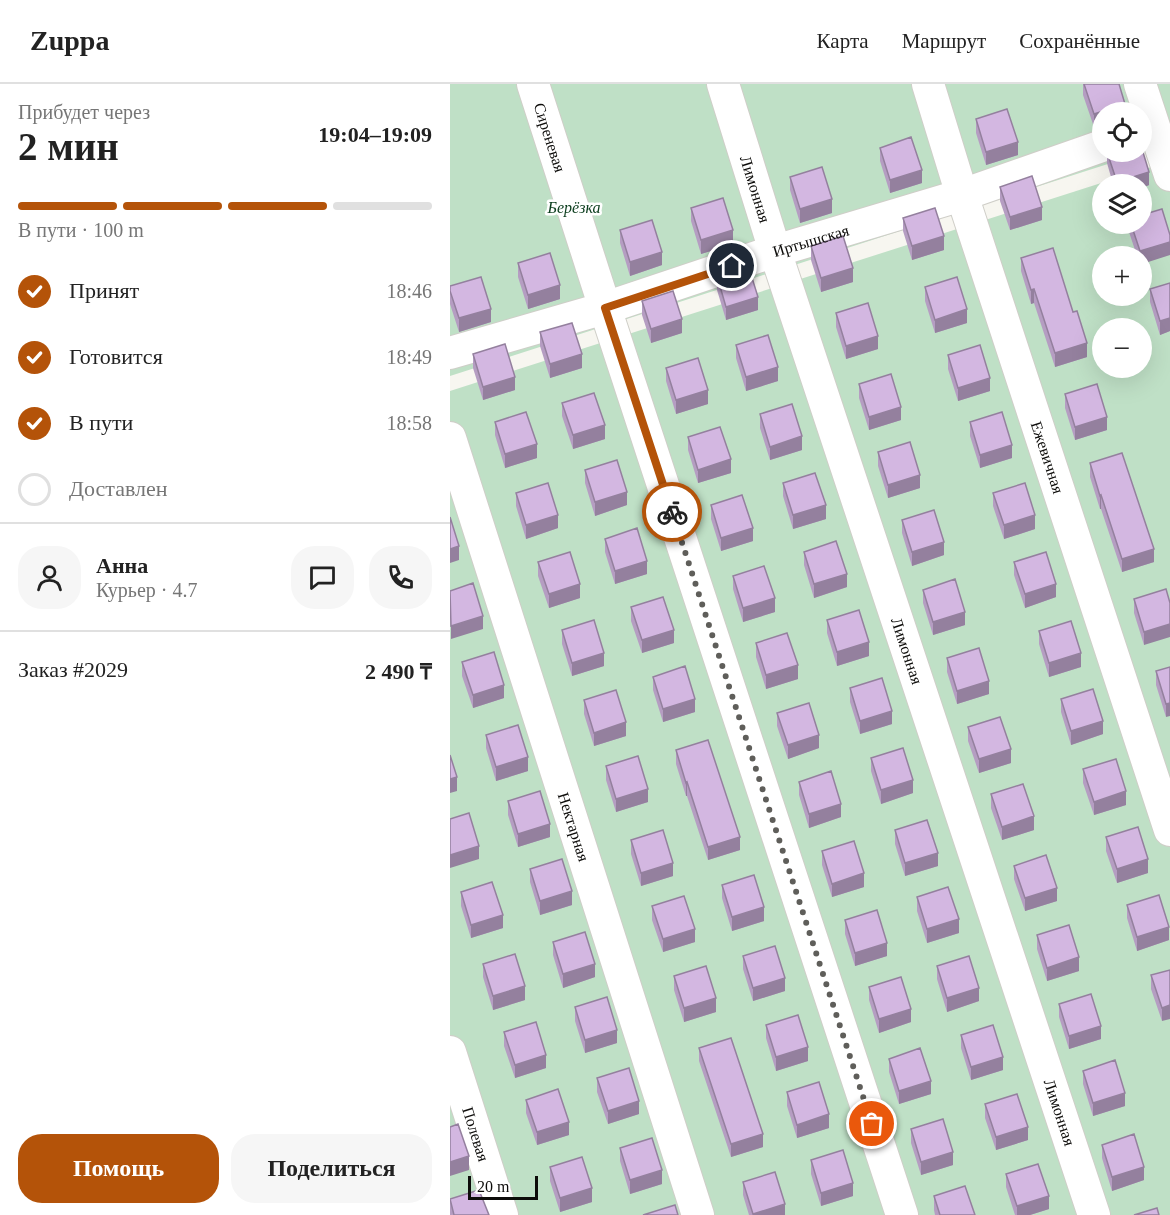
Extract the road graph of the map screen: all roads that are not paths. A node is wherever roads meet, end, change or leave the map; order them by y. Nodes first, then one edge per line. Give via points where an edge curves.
1 (533, 84) edge
2 (723, 84) edge
3 (928, 84) edge
4 (1140, 84) edge
5 (1155, 128) edge
6 (1092, 150) edge
7 (1170, 175) edge
8 (962, 195) junction
9 (775, 251) junction
10 (605, 308) junction
11 (450, 352) edge
12 (450, 438) edge
13 (1170, 830) edge
14 (450, 1052) edge
15 (502, 1215) edge
16 (698, 1215) edge
17 (902, 1215) edge
18 (1094, 1215) edge

1 - 10 street, Сиреневая
2 - 9 street, Лимонная
3 - 8 street, Ежевичная
4 - 5 street
5 - 7 street
6 - 8 street, Иртышская
8 - 9 street, Иртышская
8 - 13 street, Ежевичная
9 - 10 street, Иртышская
9 - 18 street, Лимонная
10 - 11 street, Иртышская
10 - 17 street, Сиреневая
12 - 16 street, Нектарная
14 - 15 street, Полевая

